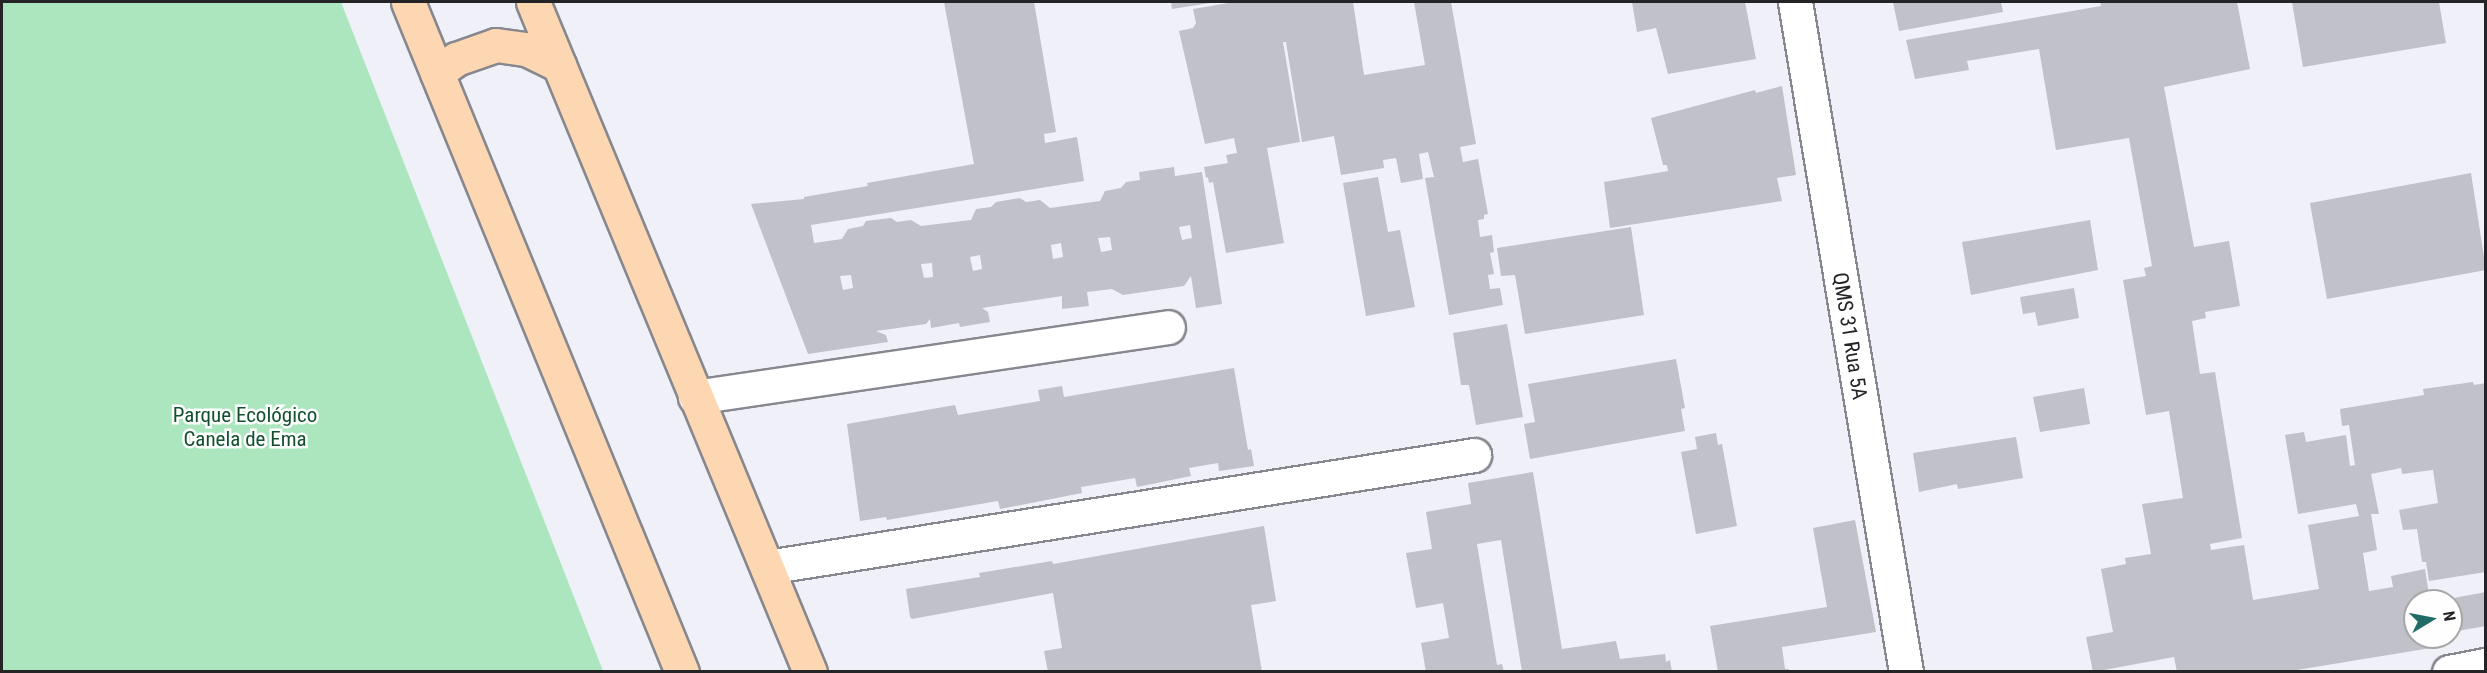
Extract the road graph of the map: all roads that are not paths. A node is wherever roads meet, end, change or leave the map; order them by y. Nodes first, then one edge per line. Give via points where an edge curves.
1 (408, 2) edge
2 (533, 2) edge
3 (1795, 2) edge
4 (559, 65) junction
5 (437, 73) junction
6 (1168, 327) dead end
7 (695, 397) junction
8 (1474, 455) dead end
9 (767, 567) junction
10 (2486, 665) edge
11 (682, 672) edge
12 (810, 672) edge
13 (1906, 672) edge
14 (2449, 672) edge

1 - 5 main road
2 - 4 main road
3 - 13 street, QMS 31 Rua 5A
4 - 5 main road via 525,49 496,45 456,59
4 - 7 main road
5 - 11 main road
6 - 7 street
7 - 9 main road
8 - 9 street
9 - 12 main road
10 - 14 street

